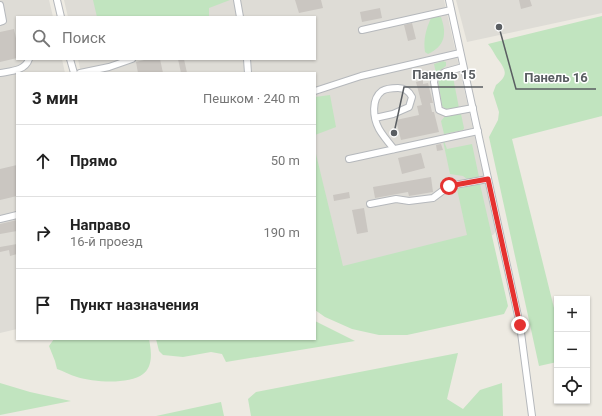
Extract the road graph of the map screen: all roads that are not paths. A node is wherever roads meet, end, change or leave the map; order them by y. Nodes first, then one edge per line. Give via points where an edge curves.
1 (57, 0) edge
2 (237, 0) edge
3 (449, 0) edge
4 (0, 5) edge
5 (451, 10) junction
6 (61, 16) edge
7 (240, 16) edge
8 (0, 22) edge
9 (362, 30) dead end
10 (460, 53) junction
11 (28, 60) edge
12 (70, 60) edge
13 (129, 60) edge
14 (247, 60) edge
15 (463, 67) junction
16 (74, 72) edge
17 (85, 72) edge
18 (248, 72) edge
19 (0, 73) edge
20 (316, 91) edge
21 (473, 108) junction
22 (375, 118) junction
23 (478, 132) junction
24 (394, 149) junction
25 (349, 159) dead end
26 (488, 179) junction
27 (370, 204) dead end
28 (16, 215) edge
29 (0, 219) edge
30 (532, 416) edge

1 - 6 street
2 - 7 street
3 - 5 street
4 - 8 street via 3,21
5 - 9 street
5 - 10 street
10 - 15 street
10 - 20 street via 361,76
11 - 19 street via 21,69
12 - 16 street
13 - 17 street
14 - 18 street
15 - 21 street
15 - 21 street via 435,78 439,110 446,113
21 - 23 street
22 - 22 street via 375,101 383,91 402,88 410,92 412,97 409,107
22 - 24 street via 379,129
23 - 24 street
23 - 26 street
24 - 25 street
26 - 27 street via 449,186 433,198 409,201 396,199
26 - 30 street via 520,325
28 - 29 street

